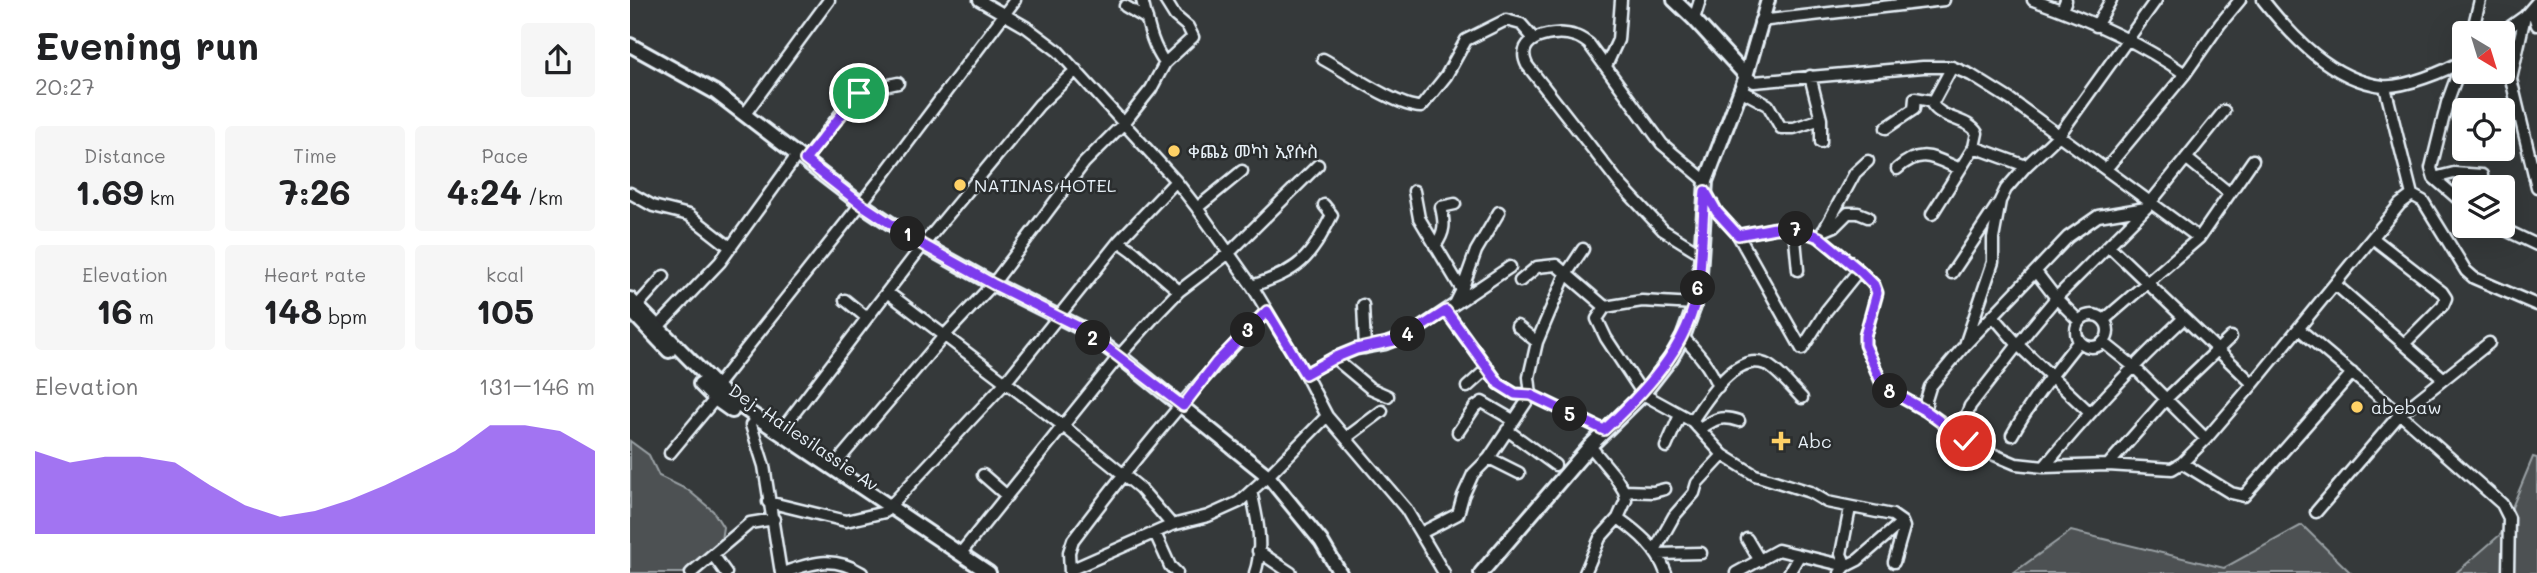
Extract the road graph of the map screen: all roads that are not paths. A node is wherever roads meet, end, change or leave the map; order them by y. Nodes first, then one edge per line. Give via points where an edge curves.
1 (829, 0) edge
2 (979, 0) edge
3 (1015, 0) edge
4 (1142, 0) edge
5 (1165, 0) edge
6 (1621, 0) edge
7 (1674, 0) edge
8 (1700, 0) edge
9 (1768, 0) edge
10 (1944, 0) edge
11 (2033, 0) edge
12 (2111, 0) edge
13 (2156, 0) edge
14 (2240, 0) edge
15 (2263, 0) edge
16 (2480, 0) edge
17 (2064, 5) edge
18 (1125, 6) dead end
19 (2531, 9) edge
20 (1004, 14) junction
21 (1146, 19) junction
22 (1695, 19) junction
23 (1760, 21) junction
24 (2475, 21) edge
25 (2515, 22) edge
26 (2537, 25) edge
27 (2096, 26) junction
28 (1534, 39) junction
29 (2127, 40) junction
30 (630, 45) edge
31 (1323, 59) dead end
32 (1165, 63) junction
33 (2452, 64) edge
34 (1606, 66) junction
35 (1952, 67) junction
36 (1076, 70) junction
37 (2185, 74) junction
38 (1746, 76) junction
39 (1810, 76) junction
40 (898, 83) dead end
41 (2454, 84) edge
42 (2385, 87) junction
43 (1740, 90) junction
44 (1932, 101) junction
45 (2224, 111) dead end
46 (744, 114) junction
47 (1821, 119) junction
48 (1124, 123) junction
49 (1886, 128) dead end
50 (2059, 135) junction
51 (1821, 142) dead end
52 (1974, 147) junction
53 (801, 157) junction
54 (2186, 158) junction
55 (2253, 160) dead end
56 (1868, 162) dead end
57 (2535, 164) edge
58 (1318, 165) dead end
59 (2026, 166) junction
60 (1897, 169) dead end
61 (1960, 169) junction
62 (2106, 169) junction
63 (1242, 171) dead end
64 (2482, 175) dead end
65 (2434, 177) junction
66 (1176, 181) junction
67 (1705, 186) junction
68 (2537, 187) edge
69 (1414, 191) dead end
70 (630, 193) edge
71 (2230, 193) junction
72 (2452, 193) edge
73 (2412, 195) junction
74 (2000, 201) junction
75 (861, 204) junction
76 (1455, 204) dead end
77 (1324, 205) dead end
78 (2148, 205) junction
79 (1197, 208) junction
80 (1499, 212) dead end
81 (1932, 214) dead end
82 (1868, 217) dead end
83 (1794, 229) junction
84 (1821, 234) junction
85 (1738, 235) junction
86 (2515, 235) edge
87 (2199, 238) junction
88 (2374, 239) junction
89 (1119, 242) junction
90 (923, 245) junction
91 (2537, 245) edge
92 (2109, 246) junction
93 (730, 247) junction
94 (1435, 247) junction
95 (1583, 249) dead end
96 (1229, 253) junction
97 (1700, 253) junction
98 (1510, 267) dead end
99 (1798, 270) dead end
100 (1859, 270) junction
101 (2036, 272) junction
102 (1952, 274) dead end
103 (664, 276) dead end
104 (1566, 276) junction
105 (1520, 281) dead end
106 (993, 284) junction
107 (2148, 284) junction
108 (2336, 285) junction
109 (1252, 286) junction
110 (1462, 290) junction
111 (1179, 291) junction
112 (887, 292) junction
113 (2056, 298) junction
114 (845, 300) dead end
115 (1455, 303) junction
116 (1695, 304) junction
117 (632, 305) edge
118 (1363, 305) dead end
119 (2537, 305) edge
120 (1267, 311) junction
121 (1446, 311) junction
122 (1602, 311) junction
123 (1058, 316) junction
124 (1994, 317) junction
125 (867, 318) junction
126 (2184, 318) junction
127 (2104, 320) junction
128 (2079, 321) junction
129 (1517, 326) dead end
130 (658, 327) junction
131 (2299, 329) junction
132 (944, 336) junction
133 (1683, 337) junction
134 (2231, 337) dead end
135 (2079, 341) junction
136 (1538, 342) junction
137 (2103, 342) junction
138 (2489, 343) dead end
139 (2404, 344) junction
140 (1965, 345) junction
141 (2018, 345) junction
142 (1365, 348) junction
143 (2218, 351) junction
144 (1119, 356) junction
145 (1334, 358) junction
146 (2133, 366) junction
147 (1488, 368) junction
148 (2352, 373) junction
149 (1305, 374) junction
150 (2051, 376) junction
151 (2443, 379) junction
152 (1005, 383) junction
153 (2253, 384) junction
154 (1467, 387) dead end
155 (1718, 387) junction
156 (715, 393) junction
157 (1643, 394) junction
158 (1531, 395) junction
159 (1388, 396) dead end
160 (1802, 398) dead end
161 (2166, 399) junction
162 (1183, 406) junction
163 (1382, 411) dead end
164 (1926, 411) junction
165 (2089, 412) junction
166 (2400, 414) junction
167 (1679, 415) junction
168 (1327, 416) junction
169 (1513, 420) junction
170 (1692, 421) junction
171 (1739, 421) dead end
172 (751, 425) junction
173 (1062, 425) junction
174 (1700, 429) junction
175 (1507, 430) junction
176 (1604, 430) junction
177 (1458, 432) dead end
178 (779, 433) junction
179 (1959, 435) junction
180 (2012, 435) dead end
181 (1346, 438) junction
182 (2206, 439) junction
183 (1590, 446) junction
184 (1666, 447) dead end
185 (670, 453) dead end
186 (1723, 455) junction
187 (1489, 458) junction
188 (2182, 463) junction
189 (1555, 465) dead end
190 (2108, 465) junction
191 (2044, 467) junction
192 (832, 468) junction
193 (1519, 473) dead end
194 (983, 475) dead end
195 (1122, 475) junction
196 (1268, 476) junction
197 (1665, 489) dead end
198 (1251, 492) junction
199 (1624, 492) junction
200 (1007, 496) junction
201 (768, 502) junction
202 (1850, 508) junction
203 (887, 509) junction
204 (2316, 512) dead end
205 (1618, 518) junction
206 (774, 519) junction
207 (1902, 522) junction
208 (1172, 525) junction
209 (1155, 533) junction
210 (1421, 533) junction
211 (1747, 540) dead end
212 (1258, 551) junction
213 (1656, 552) junction
214 (960, 554) junction
215 (1701, 554) dead end
216 (712, 555) junction
217 (1799, 555) junction
218 (1760, 561) junction
219 (1894, 562) dead end
220 (1843, 569) edge
221 (1070, 572) edge
222 (691, 573) edge
223 (726, 573) edge
224 (782, 573) edge
225 (862, 573) edge
226 (976, 573) edge
227 (989, 573) edge
228 (1177, 573) edge
229 (1255, 573) edge
230 (1291, 573) edge
231 (1340, 573) edge
232 (1444, 573) edge
233 (1481, 573) edge
234 (1586, 573) edge
235 (1666, 573) edge
236 (1736, 573) edge
237 (1788, 573) edge
238 (2508, 573) edge

1 - 46 street
2 - 20 street
3 - 20 street
4 - 21 street
5 - 32 street via 1193,37
6 - 34 street via 1618,40
7 - 22 main road
8 - 22 street
9 - 23 main road
10 - 23 street
11 - 17 street
12 - 27 street
13 - 29 street
14 - 37 street
15 - 42 street via 2286,29 2322,60
16 - 24 street
17 - 27 street
18 - 21 street
19 - 25 street
19 - 26 street
19 - 57 street via 2511,79
20 - 36 street via 1044,38
20 - 75 street
21 - 32 street
22 - 38 main road
23 - 38 main road
27 - 29 street
28 - 31 street via 1521,24 1506,20 1466,40 1421,107 1395,99
28 - 34 street via 1558,33 1577,36
28 - 97 street via 1524,49 1527,65 1593,151 1663,230
29 - 37 street
29 - 50 street
30 - 46 main road via 700,83
32 - 48 street
33 - 42 street via 2420,79
34 - 67 street via 1662,144
35 - 39 street
35 - 44 street
35 - 50 street
36 - 48 street
36 - 90 street
37 - 62 street
38 - 39 street via 1754,82
38 - 43 main road
39 - 47 street
40 - 53 street via 854,96
41 - 65 street via 2431,168
42 - 73 street
43 - 47 street via 1768,105 1781,128
43 - 67 main road
44 - 49 street via 1915,98 1914,109
44 - 52 street via 1940,113 1976,131
45 - 54 street
46 - 53 main road
47 - 51 street
48 - 66 street
48 - 106 street via 1084,163
50 - 59 street
50 - 62 street
52 - 59 street
52 - 61 street
53 - 75 main road
53 - 93 street
54 - 71 street
54 - 78 street
55 - 71 street
56 - 84 street via 1855,173
57 - 68 street
58 - 96 street
59 - 74 street
60 - 61 street via 1923,154
61 - 81 street
62 - 78 street
63 - 79 street
64 - 65 street
65 - 72 street
66 - 79 street
66 - 89 street
67 - 85 street via 1717,212
67 - 97 main road
69 - 94 street via 1419,218
70 - 93 street via 646,203 689,215
71 - 87 street
73 - 88 street
73 - 119 street via 2423,201 2466,271
74 - 102 street
74 - 140 street via 1993,262
75 - 90 main road
75 - 156 street
76 - 94 street via 1441,207 1444,234
77 - 109 street via 1332,215 1304,260 1286,274
78 - 87 street
78 - 92 street
78 - 101 street via 2091,219
79 - 96 street
80 - 110 street via 1476,251
82 - 84 street via 1848,213
83 - 84 street
83 - 85 street
83 - 99 street
84 - 100 street
85 - 100 street via 1802,349
86 - 91 street
87 - 107 street
88 - 108 street
88 - 139 street via 2446,298
89 - 111 street
89 - 123 street
90 - 106 main road
90 - 112 street
92 - 107 street
92 - 113 street
93 - 130 street
94 - 110 street
95 - 104 street
96 - 109 street
96 - 111 street
97 - 116 main road
98 - 115 street
100 - 164 street via 1877,293 1865,336 1876,373 1892,392
101 - 113 street
101 - 124 street
103 - 117 street
104 - 105 street via 1556,265 1537,267
104 - 122 street
104 - 136 street
106 - 123 main road
106 - 132 street
107 - 126 street
107 - 127 street
108 - 131 street
108 - 139 street
109 - 120 street
110 - 115 street
111 - 144 street
112 - 125 street
112 - 132 street
113 - 128 street
113 - 141 street
114 - 125 street
115 - 121 street
116 - 122 street via 1642,301
116 - 133 main road
117 - 130 main road
117 - 156 main road, Dej. Hailesilassie Av
118 - 142 street
120 - 149 street
120 - 162 street via 1216,363
121 - 142 street via 1394,341
121 - 147 street
122 - 157 street via 1597,319 1606,338
123 - 144 main road
123 - 152 street
124 - 140 street
124 - 141 street
125 - 178 street
126 - 143 street
126 - 146 street
127 - 128 street via 2089,315
127 - 137 street via 2108,330
128 - 135 street via 2075,331
129 - 136 street
130 - 156 main road
131 - 148 street
131 - 153 street
132 - 152 street
132 - 192 street
133 - 155 street via 1700,355
133 - 157 main road
134 - 143 street
135 - 137 street via 2093,347
135 - 150 street
136 - 158 street via 1529,377
137 - 146 street
138 - 151 street
139 - 151 street
140 - 164 street via 1930,387
141 - 150 street
141 - 179 street via 1970,406
142 - 145 street
143 - 153 street
143 - 161 street
144 - 162 main road
144 - 173 street
145 - 149 street
145 - 159 street via 1370,388
146 - 161 street
146 - 165 street
147 - 154 street
147 - 158 street via 1499,384 1515,394
148 - 166 street
148 - 188 street via 2245,496 2231,494
149 - 168 street
150 - 165 street
150 - 180 street
151 - 166 street
152 - 173 street
152 - 203 street
153 - 182 street
155 - 160 street via 1738,366 1766,364
155 - 170 street
156 - 172 main road, Dej. Hailesilassie Av
156 - 178 main road
156 - 185 street
157 - 167 street
157 - 176 main road
158 - 169 street
158 - 176 street
161 - 182 street
161 - 190 street
162 - 195 street
162 - 196 main road
163 - 181 street
164 - 179 street
165 - 191 street
166 - 204 street
166 - 238 street via 2505,510
167 - 170 street
167 - 184 street
168 - 181 street
168 - 196 street
169 - 175 street
169 - 177 street via 1482,402
170 - 174 street
171 - 174 street via 1718,417
172 - 201 street via 764,466
172 - 203 main road, Dej. Hailesilassie Av
173 - 195 street
173 - 200 street
174 - 186 street
175 - 187 street
175 - 189 street
176 - 183 main road
178 - 192 main road
179 - 191 street via 2016,464
181 - 210 street
182 - 188 street
183 - 199 street
183 - 233 main road
186 - 202 street via 1755,475
186 - 213 street via 1674,516
187 - 193 street
187 - 210 street via 1466,487 1458,514
188 - 190 street via 2172,469
190 - 191 street
192 - 203 main road
194 - 200 street
195 - 208 street via 1147,495
195 - 221 street via 1073,540
196 - 198 street
196 - 231 main road via 1321,541
197 - 199 street
198 - 208 street via 1223,510
198 - 212 street
199 - 205 street via 1626,500
200 - 214 street
201 - 203 street via 846,520
201 - 206 street
202 - 207 street
202 - 220 street via 1841,554
203 - 214 main road
203 - 226 main road, Dej. Hailesilassie Av
205 - 213 street
205 - 234 street via 1600,538
206 - 216 street via 751,523
206 - 224 street
207 - 219 street
207 - 220 street
208 - 209 street
209 - 221 street
209 - 228 street
210 - 232 street
211 - 218 street
212 - 229 street
212 - 230 street
213 - 215 street
213 - 235 street
214 - 227 main road
216 - 222 street
216 - 223 street
217 - 218 street via 1778,550
217 - 220 street
217 - 237 street
218 - 236 street
224 - 225 street via 823,561

